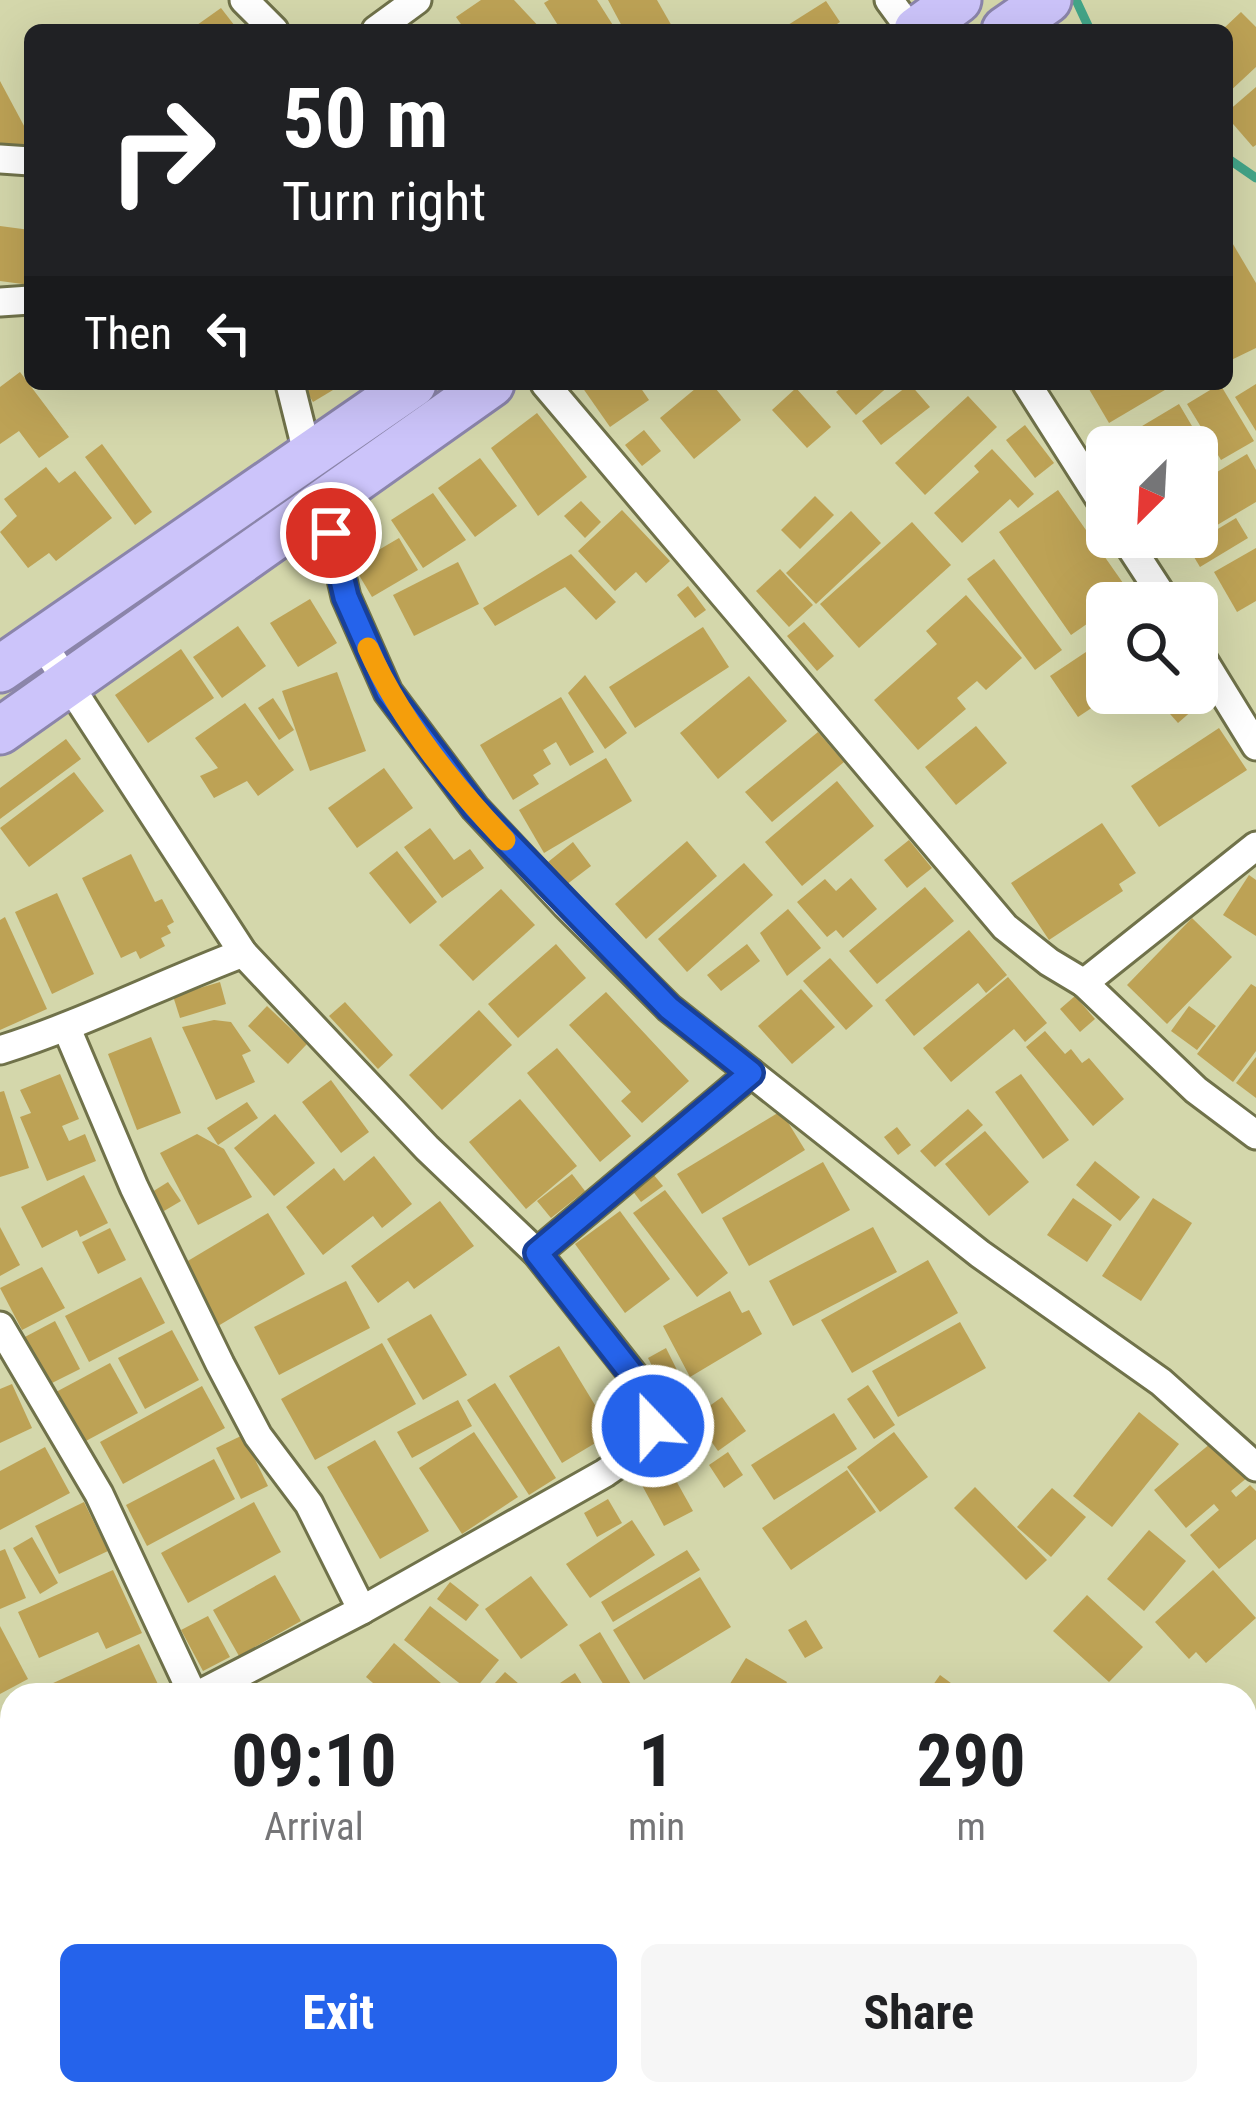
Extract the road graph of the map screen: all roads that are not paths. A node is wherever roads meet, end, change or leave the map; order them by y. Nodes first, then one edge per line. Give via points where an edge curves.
1 (244, 0) edge
2 (417, 0) edge
3 (889, 0) edge
4 (958, 0) edge
5 (1048, 0) edge
6 (268, 24) edge
7 (384, 24) edge
8 (909, 24) edge
9 (923, 24) edge
10 (1014, 24) edge
11 (292, 390) edge
12 (404, 390) edge
13 (481, 390) edge
14 (550, 390) edge
15 (1031, 390) edge
16 (308, 456) junction
17 (1086, 477) edge
18 (324, 501) junction
19 (40, 640) junction
20 (0, 668) edge
21 (69, 683) junction
22 (1218, 684) edge
23 (0, 731) edge
24 (1256, 746) edge
25 (1256, 846) edge
26 (243, 953) junction
27 (1084, 983) junction
28 (67, 1029) junction
29 (0, 1050) edge
30 (751, 1073) junction
31 (1256, 1135) edge
32 (537, 1253) junction
33 (0, 1327) edge
34 (1256, 1467) edge
35 (362, 1610) junction
36 (189, 1683) edge
37 (219, 1683) edge

1 - 6 street
2 - 7 street
3 - 8 street
4 - 9 highway
5 - 10 highway
11 - 16 street
12 - 16 highway
13 - 18 highway
14 - 27 street via 1005,926
15 - 17 street
16 - 19 highway
18 - 21 highway
18 - 30 street via 346,597 388,692 475,808 566,905 669,1008
19 - 20 highway
19 - 21 street
21 - 23 highway
21 - 26 street
22 - 24 street
25 - 27 street
26 - 28 street
26 - 32 street
27 - 31 street via 1196,1090
28 - 29 street
28 - 35 street via 220,1364 258,1436 310,1504
30 - 32 street
30 - 34 street via 980,1254 1161,1382
32 - 35 street via 642,1387 653,1426 639,1449 605,1473
33 - 36 street via 99,1495
35 - 37 street

